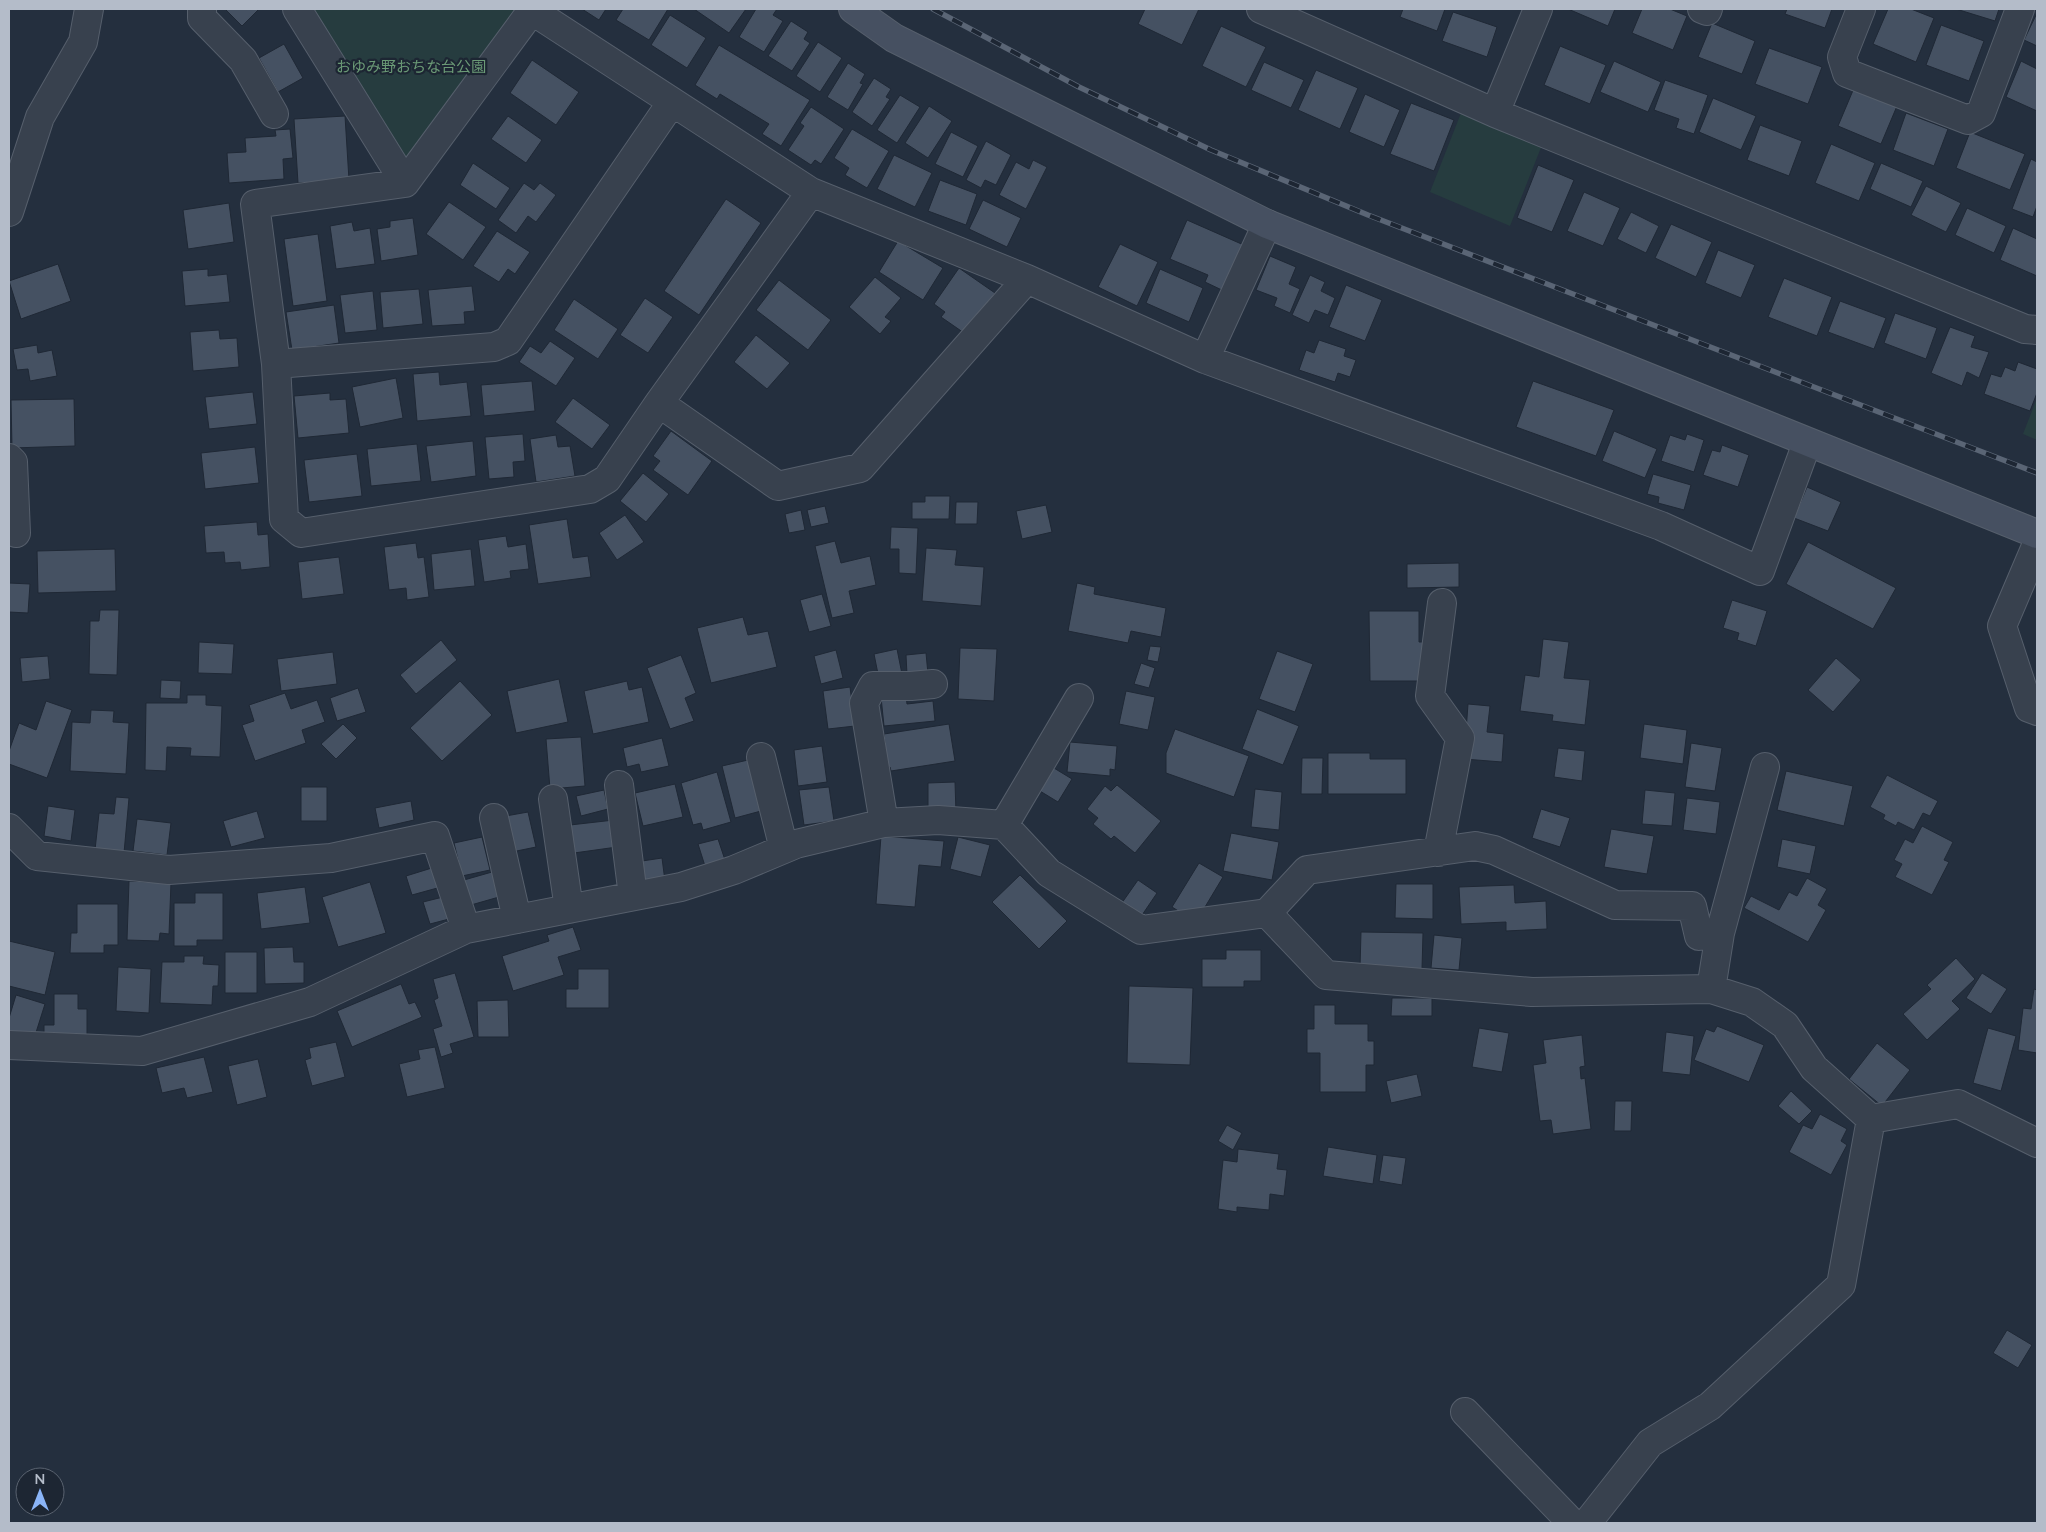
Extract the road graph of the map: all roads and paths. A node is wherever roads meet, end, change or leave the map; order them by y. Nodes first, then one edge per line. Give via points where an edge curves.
1 (89, 9) edge
2 (202, 9) edge
3 (297, 9) edge
4 (853, 9) edge
5 (1261, 9) edge
6 (1538, 9) edge
7 (1702, 9) edge
8 (1708, 9) edge
9 (1861, 9) edge
10 (2020, 9) edge
11 (532, 10) edge
12 (672, 102) junction
13 (1495, 113) junction
14 (274, 114) dead end
15 (405, 183) junction
16 (811, 192) junction
17 (9, 212) edge
18 (1267, 224) junction
19 (1027, 279) junction
20 (2037, 330) edge
21 (1205, 359) junction
22 (276, 364) junction
23 (659, 403) junction
24 (1807, 443) junction
25 (9, 458) edge
26 (16, 533) dead end
27 (2037, 534) edge
28 (2037, 544) edge
29 (1442, 603) dead end
30 (933, 684) dead end
31 (1080, 698) dead end
32 (2037, 711) edge
33 (761, 757) dead end
34 (1765, 767) dead end
35 (619, 785) dead end
36 (553, 799) dead end
37 (494, 818) dead end
38 (884, 823) junction
39 (1004, 825) junction
40 (9, 828) edge
41 (784, 849) junction
42 (1438, 852) junction
43 (633, 896) junction
44 (569, 909) junction
45 (1267, 913) junction
46 (517, 919) junction
47 (466, 929) junction
48 (1720, 933) junction
49 (1711, 989) junction
50 (9, 1045) edge
51 (1872, 1119) junction
52 (2037, 1143) edge
53 (1465, 1412) dead end
54 (1572, 1523) edge
55 (1587, 1523) edge

1 - 17 street via 83,42 40,118
2 - 14 street via 202,18 243,60
3 - 15 street
4 - 18 street via 894,38
5 - 13 street
6 - 13 street
7 - 8 street
9 - 10 street via 1842,57 1847,73 1968,120 1980,113
11 - 12 street
11 - 15 street
12 - 16 street
12 - 22 street via 508,341 494,347
13 - 20 street via 2025,329
15 - 22 street via 256,204
16 - 19 street
16 - 23 street
18 - 21 street
18 - 24 street
19 - 21 street
19 - 23 street via 860,468 778,486
21 - 24 street via 1661,526 1760,570
22 - 23 street via 284,520 301,533 590,489 607,480
24 - 27 street
25 - 26 street via 13,462
28 - 32 street via 2002,626 2029,708
29 - 42 street via 1430,696 1460,738
30 - 38 street via 874,686 864,703
31 - 39 street
33 - 41 street
34 - 48 street
35 - 43 street
36 - 44 street
37 - 46 street
38 - 39 street via 938,820
38 - 41 street
39 - 45 street via 1049,873 1141,930
40 - 47 street via 37,856 169,870 331,858 435,836
41 - 43 street via 734,870
42 - 45 street via 1307,870
42 - 48 street via 1474,846 1494,850 1615,905 1692,906 1699,936
43 - 44 street
44 - 46 street
45 - 49 street via 1326,975 1532,992
46 - 47 street
47 - 50 street via 310,1002 142,1051
48 - 49 street
49 - 51 street via 1752,1002 1785,1025 1814,1068
51 - 52 street via 1958,1104
51 - 55 street via 1841,1285 1710,1406 1650,1443
53 - 54 street

